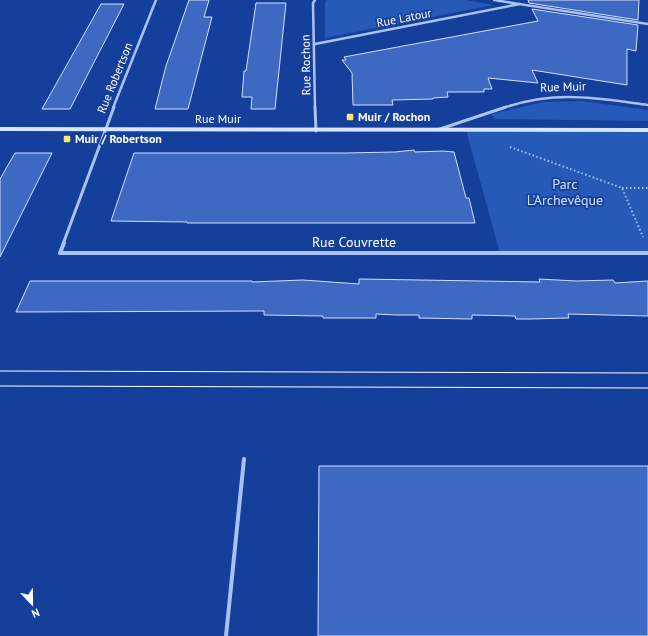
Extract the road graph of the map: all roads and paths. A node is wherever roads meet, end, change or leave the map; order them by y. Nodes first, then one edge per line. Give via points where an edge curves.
1 (156, 0) edge
2 (316, 0) edge
3 (494, 0) edge
4 (520, 4) junction
5 (648, 24) edge
6 (315, 44) junction
7 (648, 106) edge
8 (0, 129) edge
9 (105, 129) junction
10 (316, 130) junction
11 (436, 130) junction
12 (648, 130) edge
13 (508, 146) dead end
14 (622, 188) junction
15 (648, 188) edge
16 (638, 226) dead end
17 (60, 253) joint
18 (648, 253) edge
19 (244, 459) dead end
20 (226, 636) edge

1 - 9 street, Rue Robertson
2 - 6 street, Rue Rochon via 313,3
3 - 4 street, Rue Latour
4 - 5 street, Rue Latour
4 - 6 street, Rue Latour
6 - 10 street, Rue Rochon
7 - 11 street, Rue Muir via 582,96 547,96 520,102
8 - 9 street, Rue Muir
9 - 10 street, Rue Muir
9 - 17 street, Rue Robertson
10 - 11 street, Rue Muir
11 - 12 street, Rue Muir
13 - 14 path
14 - 15 path
14 - 16 path
17 - 18 street, Rue Couvrette
19 - 20 lane

